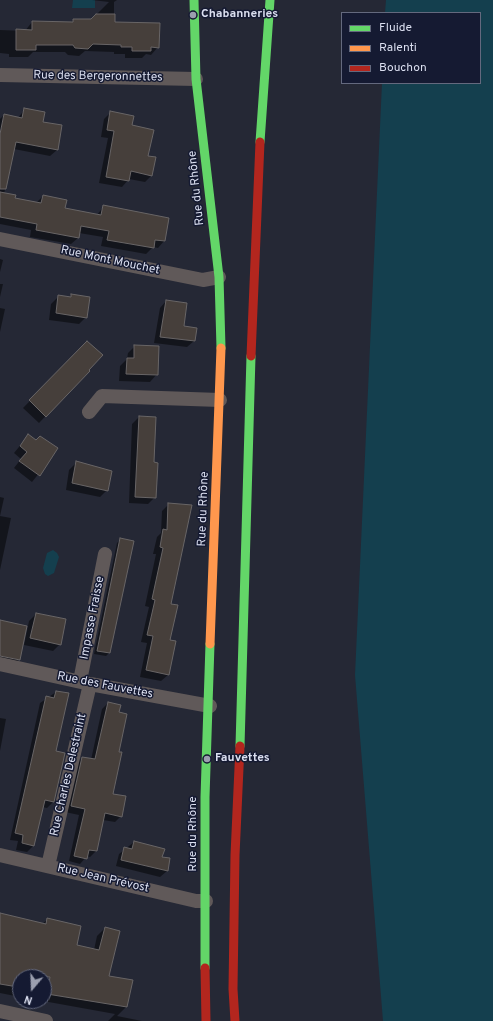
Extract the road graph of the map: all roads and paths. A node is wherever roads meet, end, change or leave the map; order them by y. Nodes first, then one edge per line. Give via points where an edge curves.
1 (194, 0) edge
2 (270, 0) edge
3 (0, 75) edge
4 (196, 80) junction
5 (0, 239) edge
6 (219, 277) junction
7 (220, 400) junction
8 (90, 412) dead end
9 (105, 554) dead end
10 (0, 664) edge
11 (85, 682) junction
12 (210, 706) junction
13 (0, 855) edge
14 (48, 866) junction
15 (206, 901) junction
16 (0, 1011) edge
17 (25, 1019) edge
18 (46, 1021) edge
19 (206, 1021) edge
20 (234, 1021) edge

1 - 4 street, Rue du Rhône
2 - 20 street via 259,163 249,398 241,726 235,855
3 - 4 street, Rue des Bergeronnettes
4 - 6 street, Rue du Rhône
5 - 6 street, Rue Mont Mouchet via 203,280
6 - 7 street, Rue du Rhône
7 - 8 street via 102,396
7 - 12 street, Rue du Rhône
9 - 11 street, Impasse Fraisse
10 - 11 street, Rue des Fauvettes
11 - 12 street, Rue des Fauvettes
11 - 14 street, Rue Charles Delestraint
12 - 15 street, Rue du Rhône via 205,797
13 - 14 street, Rue Jean Prévost
14 - 15 street, Rue Jean Prévost via 196,901
15 - 19 street, Rue du Rhône
16 - 17 street
17 - 18 street

